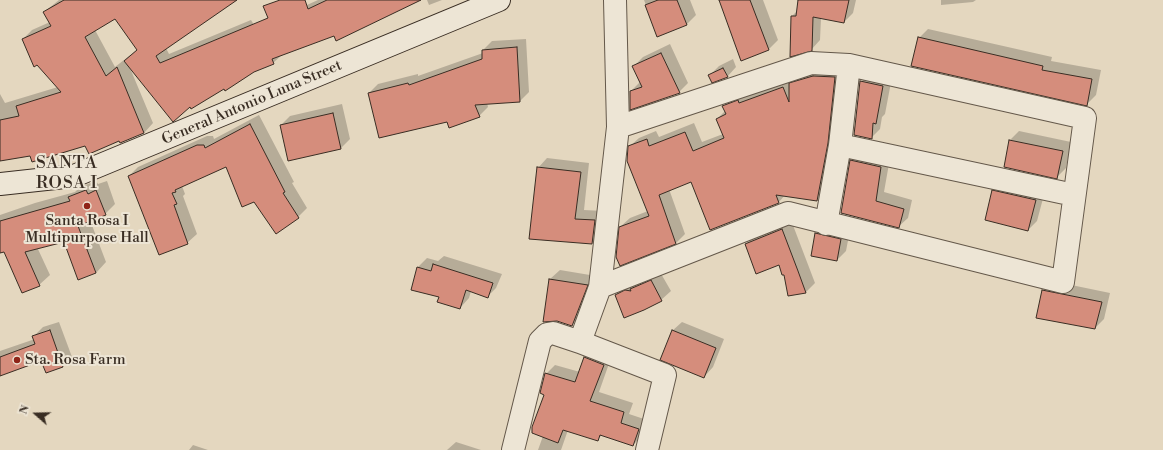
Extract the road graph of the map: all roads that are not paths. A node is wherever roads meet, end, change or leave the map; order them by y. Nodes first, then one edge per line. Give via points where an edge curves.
1 (499, 0) edge
2 (615, 0) edge
3 (849, 65) junction
4 (618, 127) junction
5 (840, 145) junction
6 (0, 184) edge
7 (1074, 195) junction
8 (826, 224) junction
9 (600, 288) junction
10 (580, 342) junction
11 (513, 450) edge
12 (647, 450) edge

1 - 6 street, General Antonio Luna Street via 74,176
2 - 4 street
3 - 4 street via 811,63
3 - 5 street
3 - 7 street via 1085,118
4 - 9 street
5 - 7 street
5 - 8 street
7 - 8 street via 1063,282
8 - 9 street via 788,214
9 - 10 street
10 - 11 street via 553,333 542,336
10 - 12 street via 665,375

